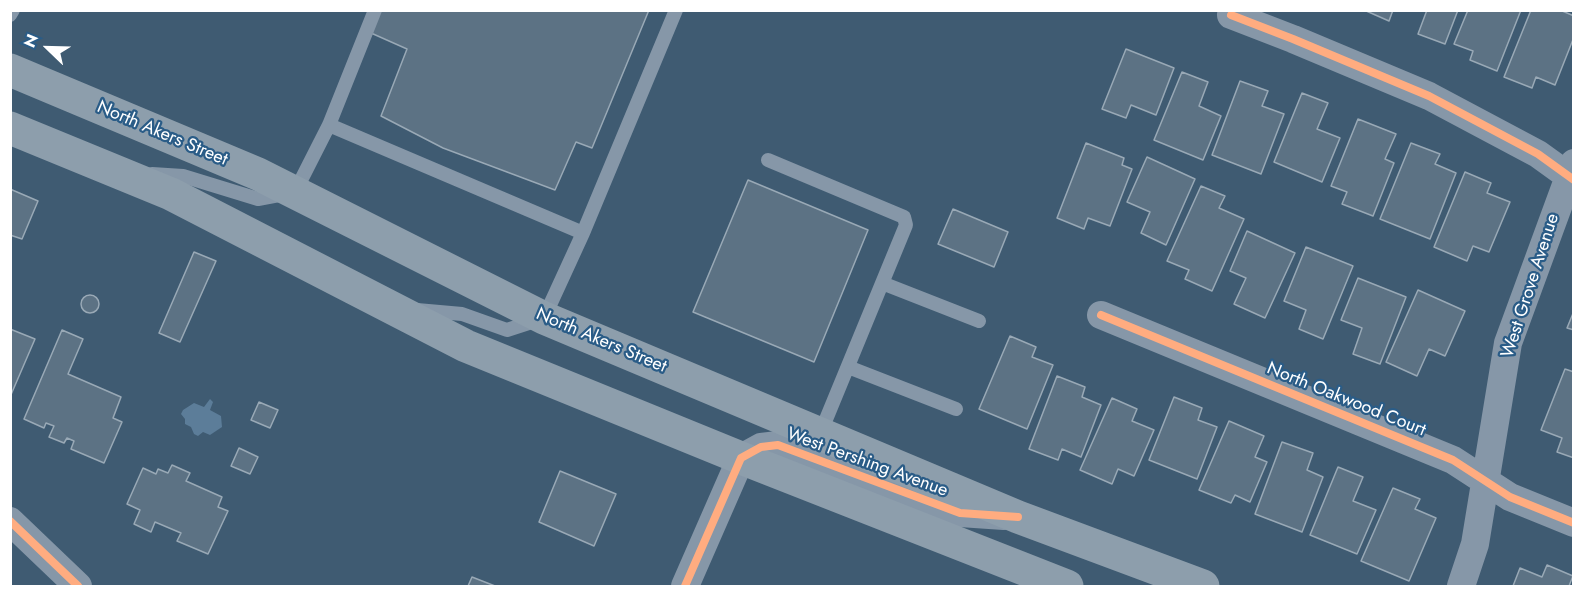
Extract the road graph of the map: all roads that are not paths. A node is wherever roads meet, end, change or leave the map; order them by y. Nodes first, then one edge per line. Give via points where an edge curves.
1 (12, 10) edge
2 (375, 10) edge
3 (676, 10) edge
4 (10, 15) edge
5 (1231, 15) dead end
6 (10, 70) edge
7 (328, 125) junction
8 (10, 128) edge
9 (768, 160) dead end
10 (117, 172) junction
11 (1572, 173) edge
12 (296, 192) junction
13 (583, 233) junction
14 (882, 283) junction
15 (393, 308) junction
16 (1101, 315) dead end
17 (544, 318) junction
18 (979, 321) dead end
19 (848, 367) junction
20 (956, 409) dead end
21 (820, 434) junction
22 (741, 458) junction
23 (1485, 480) junction
24 (1018, 517) junction
25 (10, 520) edge
26 (1574, 523) edge
27 (78, 586) edge
28 (685, 586) edge
29 (1067, 586) edge
30 (1203, 586) edge
31 (1461, 586) edge

1 - 4 lane
2 - 7 lane
3 - 13 lane
5 - 11 street via 1430,96
6 - 12 main road, North Akers Street
7 - 12 lane
7 - 13 lane
8 - 10 main road
9 - 14 lane via 904,217 906,225
10 - 12 lane via 183,176 258,199
10 - 15 main road via 171,194
11 - 23 street, West Grove Avenue via 1508,343
12 - 17 main road, North Akers Street
13 - 17 lane
14 - 18 lane
14 - 19 lane
15 - 17 lane via 462,314 507,330
15 - 22 main road via 466,346
16 - 23 street, North Oakwood Court via 1453,460
17 - 21 main road, North Akers Street
19 - 20 lane
19 - 21 lane
21 - 24 main road, North Akers Street
22 - 24 street, West Pershing Avenue via 761,447 778,445 960,513
22 - 28 street
22 - 29 main road
23 - 26 street, North Oakwood Court via 1510,497
23 - 31 street, West Grove Avenue via 1475,544
24 - 30 main road, North Akers Street
25 - 27 street

